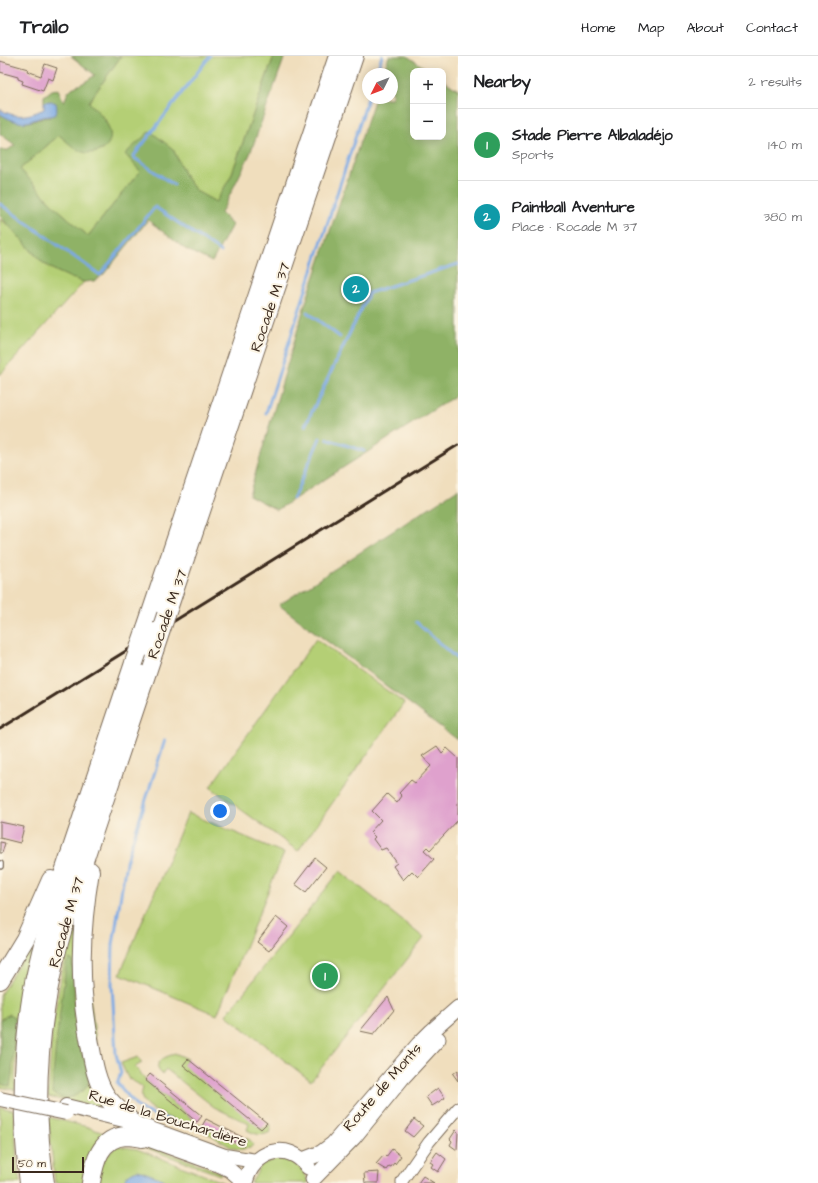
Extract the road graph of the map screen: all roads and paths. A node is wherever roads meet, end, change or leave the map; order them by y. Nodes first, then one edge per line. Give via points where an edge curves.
1 (338, 56) edge
2 (354, 56) edge
3 (103, 804) junction
4 (80, 824) junction
5 (0, 980) edge
6 (458, 1002) edge
7 (458, 1008) edge
8 (458, 1020) edge
9 (432, 1030) junction
10 (0, 1092) edge
11 (0, 1098) edge
12 (458, 1108) edge
13 (66, 1109) junction
14 (132, 1122) junction
15 (142, 1138) junction
16 (303, 1160) junction
17 (256, 1161) junction
18 (314, 1181) edge
19 (29, 1183) edge
20 (45, 1183) edge
21 (91, 1183) edge
22 (245, 1183) edge
23 (402, 1183) edge

1 - 4 highway, Rocade M 37, bridge
2 - 3 highway, Rocade M 37, bridge
3 - 14 highway via 82,930 83,997 92,1055 100,1084 111,1102
3 - 20 highway, Rocade M 37 via 65,922 51,976 45,1013 39,1105
4 - 5 highway via 55,870 25,939
4 - 19 highway, Rocade M 37 via 48,924 30,1010 24,1086
6 - 9 lane
7 - 9 main road, Route de Monts
8 - 18 main road, Route de Monts via 414,1064
9 - 16 main road, Route de Monts via 333,1144 321,1153
10 - 13 street, Rue de la Bouchardière
11 - 13 street, Rue de la Bouchardière, bridge
12 - 23 street via 429,1142
13 - 14 street, Rue de la Bouchardière
13 - 15 street, Rue de la Bouchardière
14 - 17 street, Rue de la Bouchardière via 225,1156
15 - 21 highway via 125,1136 103,1147 95,1161
15 - 22 street, Rue de la Bouchardière via 219,1165 230,1170
16 - 17 main road via 289,1153 279,1152 269,1153
16 - 18 main road
17 - 22 main road

